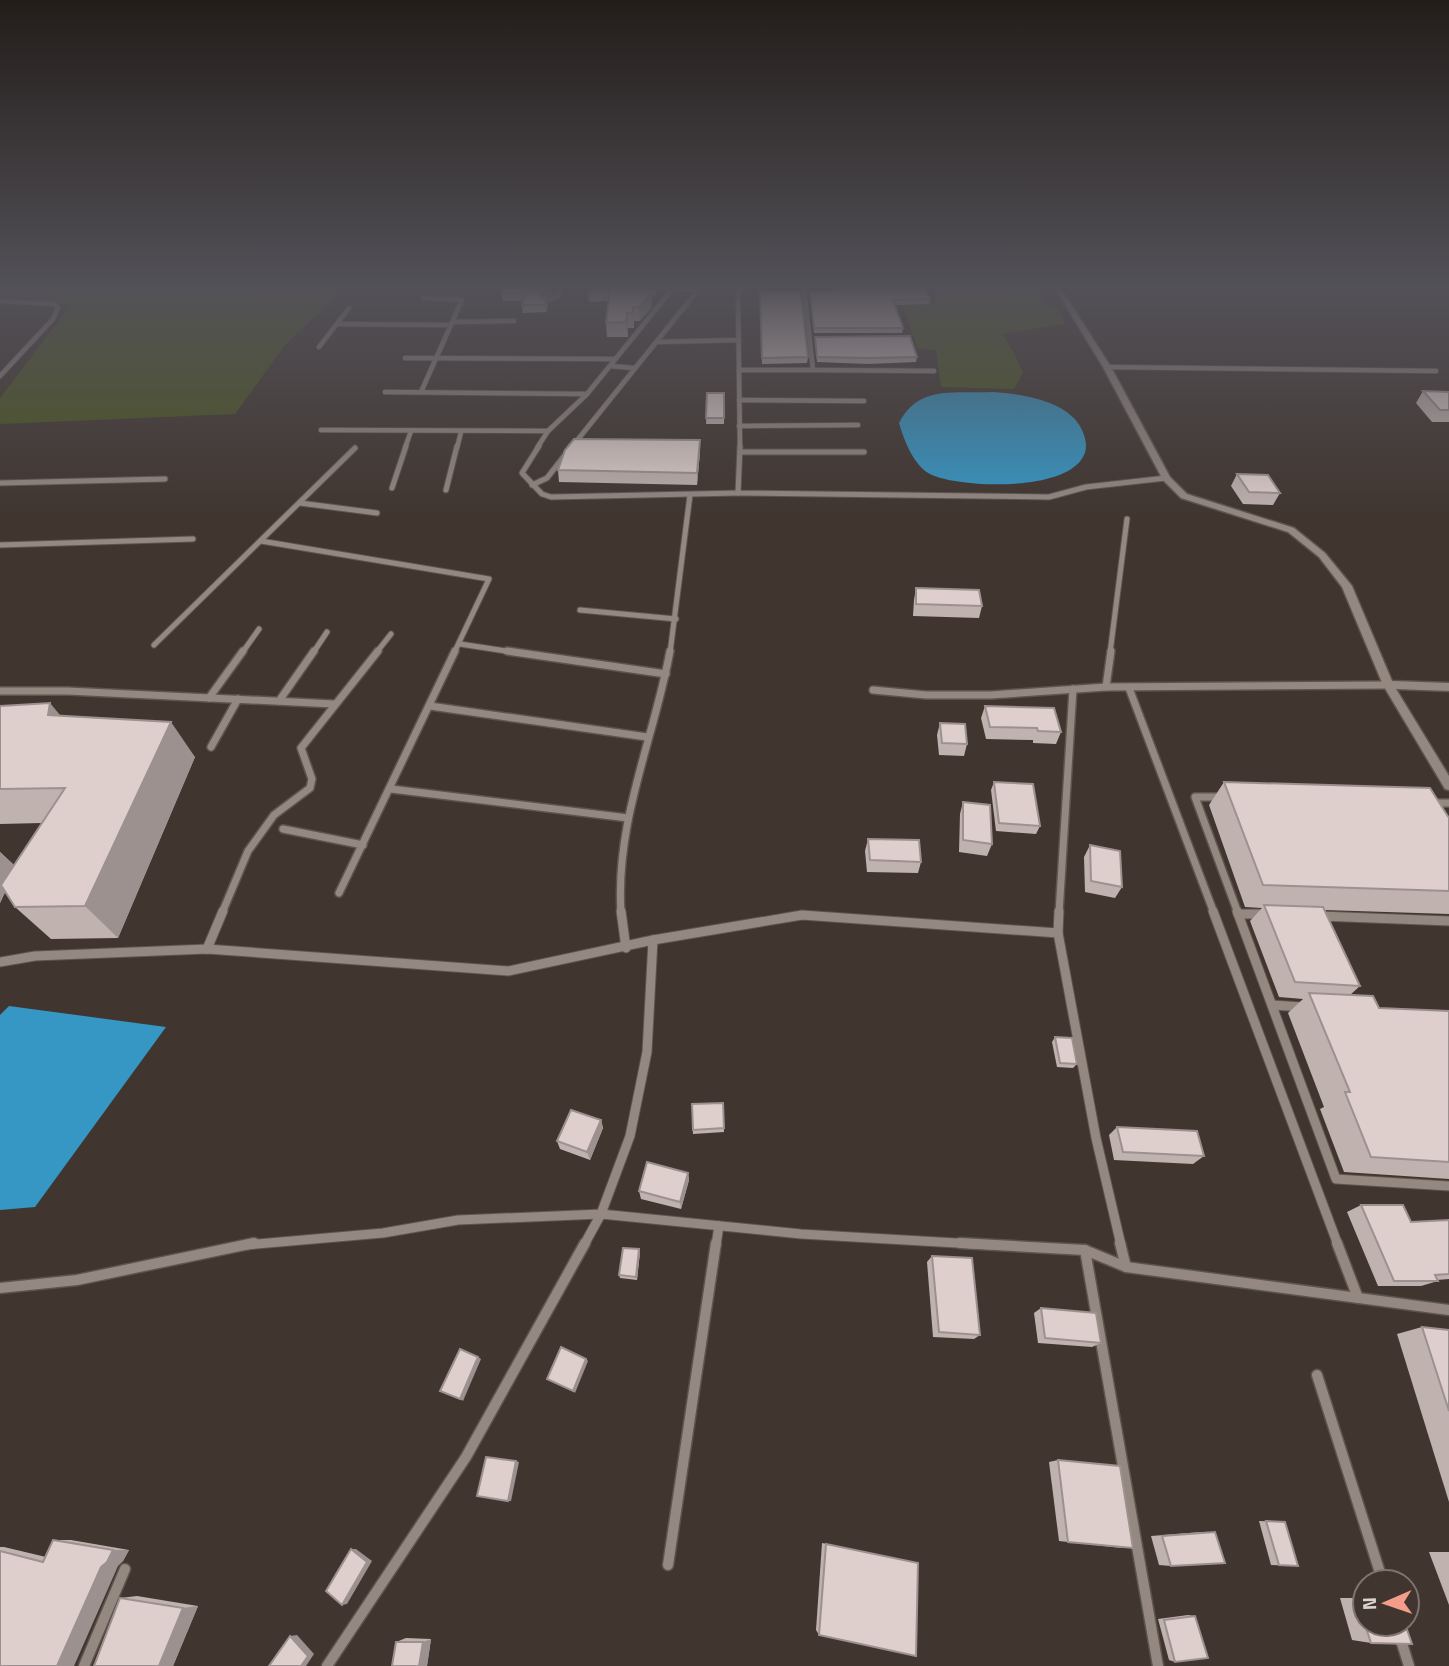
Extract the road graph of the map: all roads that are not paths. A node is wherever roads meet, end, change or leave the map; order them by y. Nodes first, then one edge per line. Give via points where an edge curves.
1 (433, 365) edge
2 (638, 365) edge
3 (739, 365) edge
4 (812, 365) edge
5 (610, 366) joint
6 (1107, 367) joint
7 (635, 368) junction
8 (739, 370) junction
9 (813, 370) junction
10 (934, 371) dead end
11 (1436, 371) dead end
12 (385, 392) dead end
13 (421, 392) junction
14 (587, 394) junction
15 (738, 400) junction
16 (864, 401) dead end
17 (858, 425) dead end
18 (739, 426) junction
19 (321, 430) dead end
20 (411, 431) junction
21 (461, 432) junction
22 (548, 432) junction
23 (355, 448) dead end
24 (740, 452) junction
25 (864, 452) dead end
26 (1166, 478) junction
27 (165, 479) dead end
28 (0, 483) edge
29 (533, 485) junction
30 (392, 488) dead end
31 (446, 490) dead end
32 (737, 494) junction
33 (690, 495) junction
34 (300, 503) junction
35 (377, 513) dead end
36 (1127, 519) dead end
37 (193, 539) dead end
38 (261, 541) junction
39 (0, 545) edge
40 (580, 610) dead end
41 (676, 619) junction
42 (258, 629) dead end
43 (327, 632) dead end
44 (391, 634) dead end
45 (460, 644) junction
46 (154, 645) dead end
47 (666, 674) junction
48 (1388, 685) junction
49 (1106, 687) junction
50 (1449, 687) edge
51 (1129, 688) junction
52 (1073, 689) junction
53 (873, 690) dead end
54 (0, 691) edge
55 (209, 698) junction
56 (239, 699) junction
57 (279, 701) junction
58 (334, 704) junction
59 (430, 706) junction
60 (647, 737) junction
61 (211, 747) dead end
62 (1449, 786) edge
63 (391, 789) junction
64 (1236, 798) edge
65 (1423, 802) edge
66 (1449, 803) edge
67 (628, 818) junction
68 (283, 829) dead end
69 (363, 845) junction
70 (339, 893) dead end
71 (1238, 914) junction
72 (1278, 915) edge
73 (1304, 916) edge
74 (1449, 921) edge
75 (1058, 933) junction
76 (653, 940) junction
77 (626, 948) junction
78 (207, 949) junction
79 (0, 961) edge
80 (1272, 1005) junction
81 (1313, 1007) edge
82 (1449, 1186) edge
83 (601, 1214) junction
84 (719, 1226) junction
85 (1085, 1250) junction
86 (1126, 1267) junction
87 (0, 1288) edge
88 (1358, 1298) junction
89 (1449, 1310) edge
90 (1317, 1375) dead end
91 (668, 1565) dead end
92 (1379, 1568) edge
93 (125, 1569) dead end
94 (1400, 1638) edge
95 (84, 1666) edge
96 (327, 1666) edge
97 (1158, 1666) edge
98 (1409, 1666) edge

1 - 13 street
2 - 7 street
3 - 8 street
4 - 9 street
5 - 7 street
5 - 14 street
6 - 11 street
6 - 26 street
7 - 29 street via 547,478
8 - 9 street
8 - 15 street
9 - 10 street
12 - 13 street
13 - 14 street
14 - 22 street
15 - 16 street
15 - 18 street
17 - 18 street
18 - 24 street
19 - 20 street
20 - 21 street
20 - 30 street
21 - 22 street
21 - 31 street
22 - 29 street via 522,473
23 - 34 street
24 - 25 street
24 - 32 street
26 - 32 street via 1014,498
26 - 48 street via 1184,496 1291,530 1322,555 1346,586
27 - 28 street
29 - 33 street via 551,498
32 - 33 street
33 - 41 street
34 - 35 street
34 - 38 street
36 - 49 street
37 - 39 street
38 - 45 street via 489,579
38 - 46 street
40 - 41 street
41 - 47 street
42 - 55 street
43 - 57 street
44 - 58 street
45 - 47 street
45 - 59 street
47 - 60 street
48 - 50 street
48 - 51 street
48 - 62 street
49 - 51 street
49 - 52 street
51 - 88 street
52 - 53 street via 991,695
52 - 75 street
54 - 55 street
55 - 56 street
56 - 57 street
56 - 61 street
57 - 58 street
58 - 78 street via 301,748 312,779 310,788 274,815 248,851
59 - 60 street
59 - 63 street
60 - 67 street
63 - 67 street
63 - 69 street
64 - 71 street via 1195,797
65 - 66 street
67 - 77 street via 619,889
68 - 69 street
69 - 70 street
71 - 72 street
71 - 80 street
73 - 74 street
75 - 76 street via 802,915
75 - 86 street via 1096,1138
76 - 77 street
76 - 83 street via 647,1052 629,1136
77 - 78 street via 508,971
78 - 79 street
80 - 81 street
80 - 82 street via 1336,1179
83 - 84 street
83 - 87 street via 458,1220 383,1233 259,1242 77,1280
83 - 96 street via 466,1457
84 - 85 street
84 - 91 street
85 - 86 street
85 - 97 street
86 - 88 street
88 - 89 street
90 - 92 street
93 - 95 street
94 - 98 street

